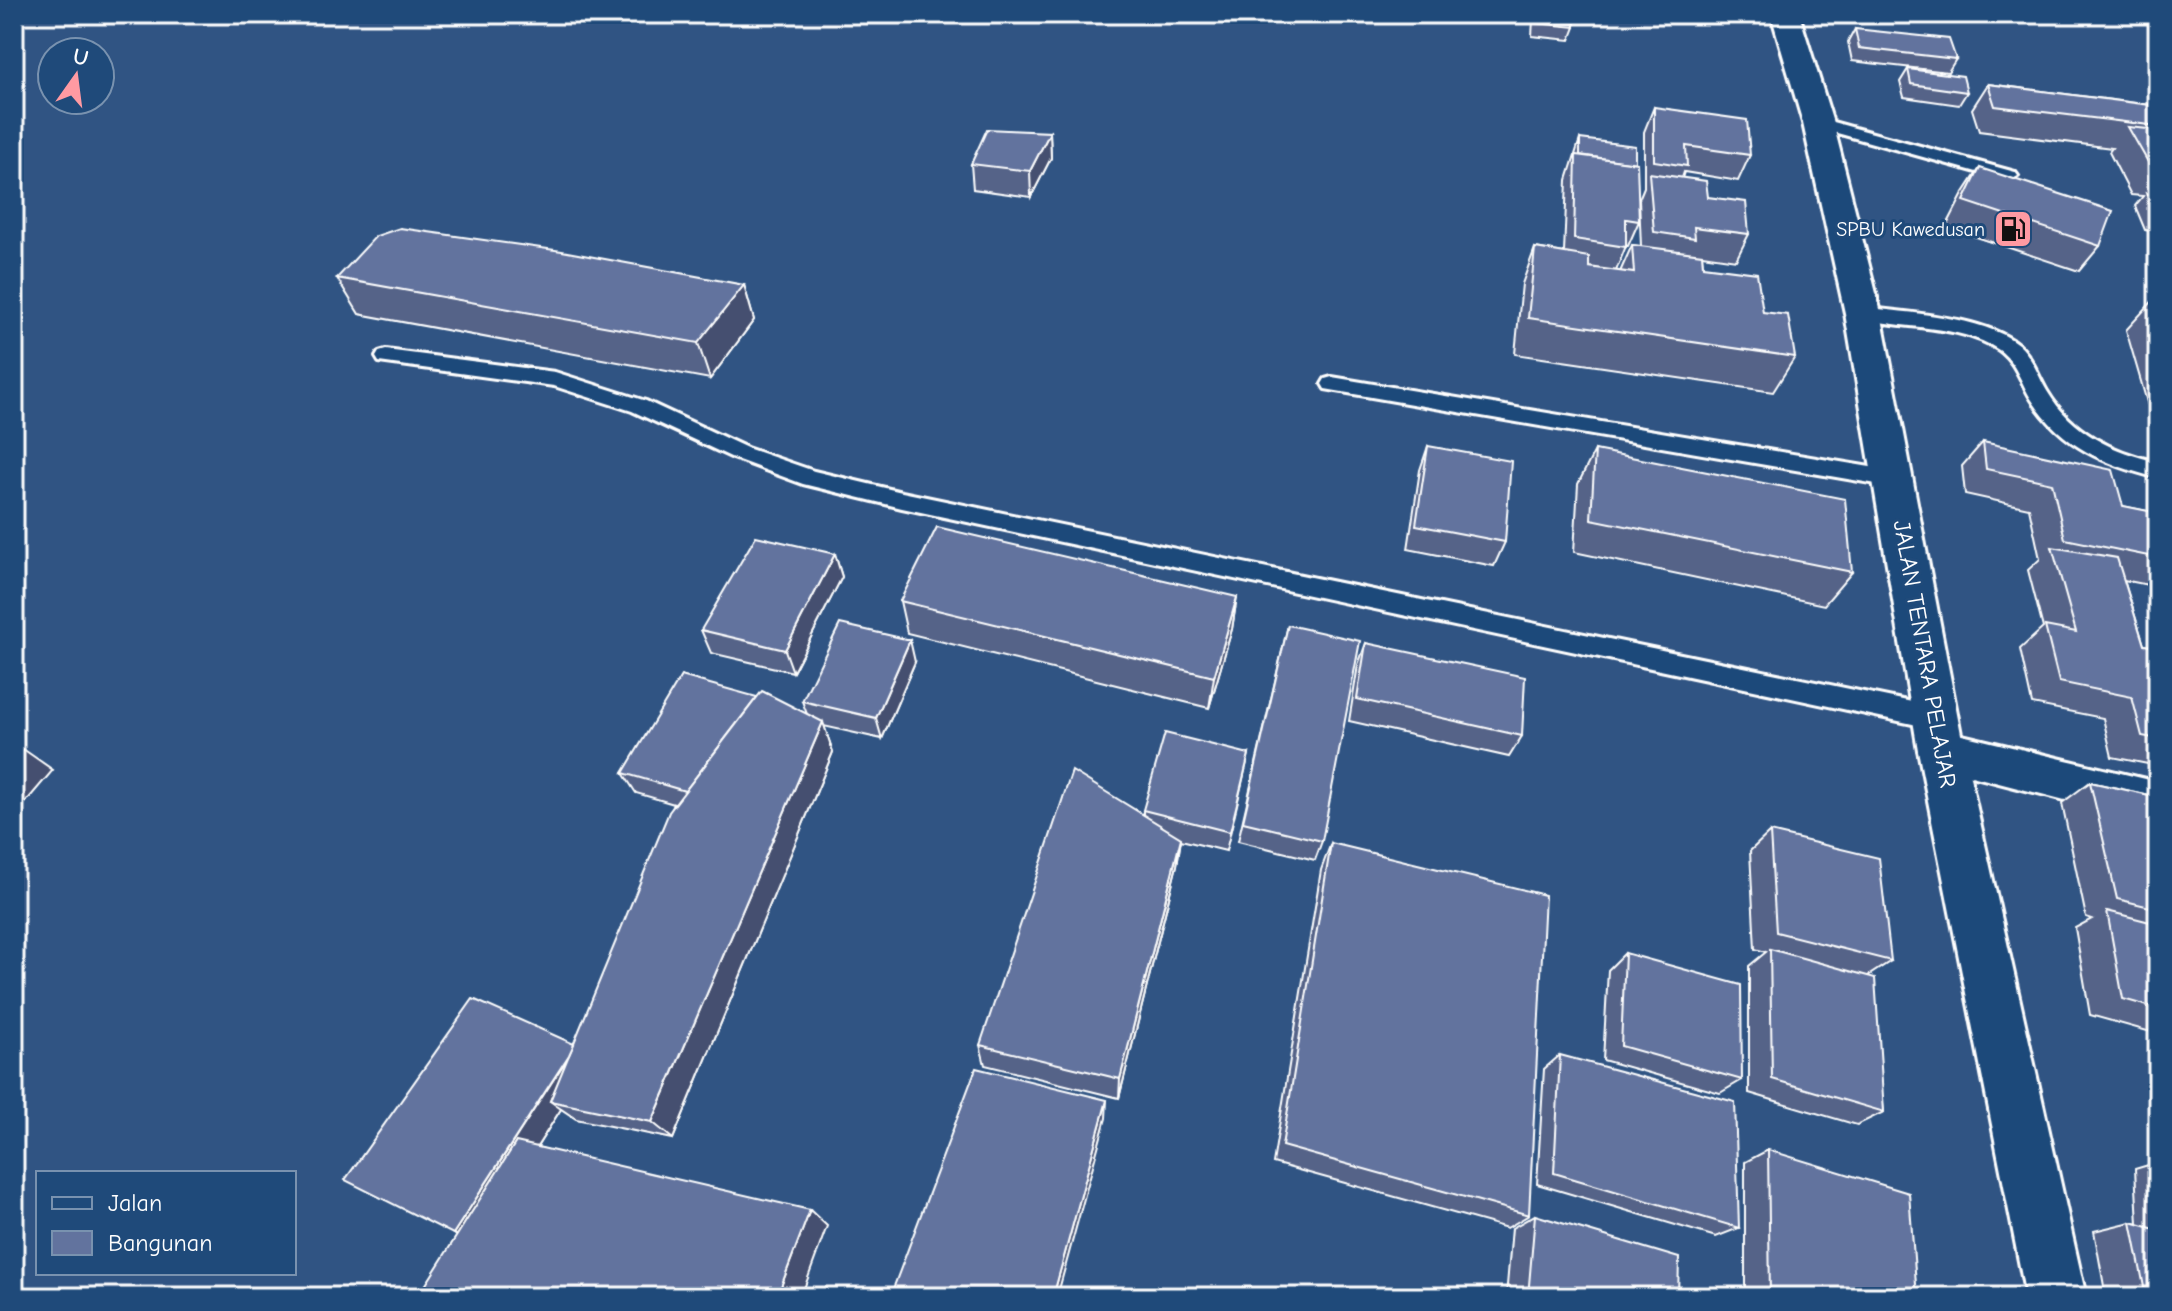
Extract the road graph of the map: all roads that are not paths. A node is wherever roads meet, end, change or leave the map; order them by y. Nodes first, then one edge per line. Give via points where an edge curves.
1 (1785, 14) edge
2 (1818, 123) junction
3 (2009, 176) edge
4 (1863, 313) junction
5 (386, 357) dead end
6 (1332, 384) dead end
7 (2158, 470) edge
8 (1894, 479) junction
9 (1939, 734) junction
10 (2158, 803) edge
11 (2056, 1297) edge

1 - 2 main road, JALAN TENTARA PELAJAR
2 - 3 lane
2 - 4 main road, JALAN TENTARA PELAJAR
4 - 7 lane via 1974,333 2010,347 2066,432 2098,451
4 - 8 main road, JALAN TENTARA PELAJAR
5 - 9 lane via 555,379 639,406 740,453 811,478
6 - 8 lane
8 - 9 main road, JALAN TENTARA PELAJAR
9 - 10 main road
9 - 11 main road, JALAN TENTARA PELAJAR

